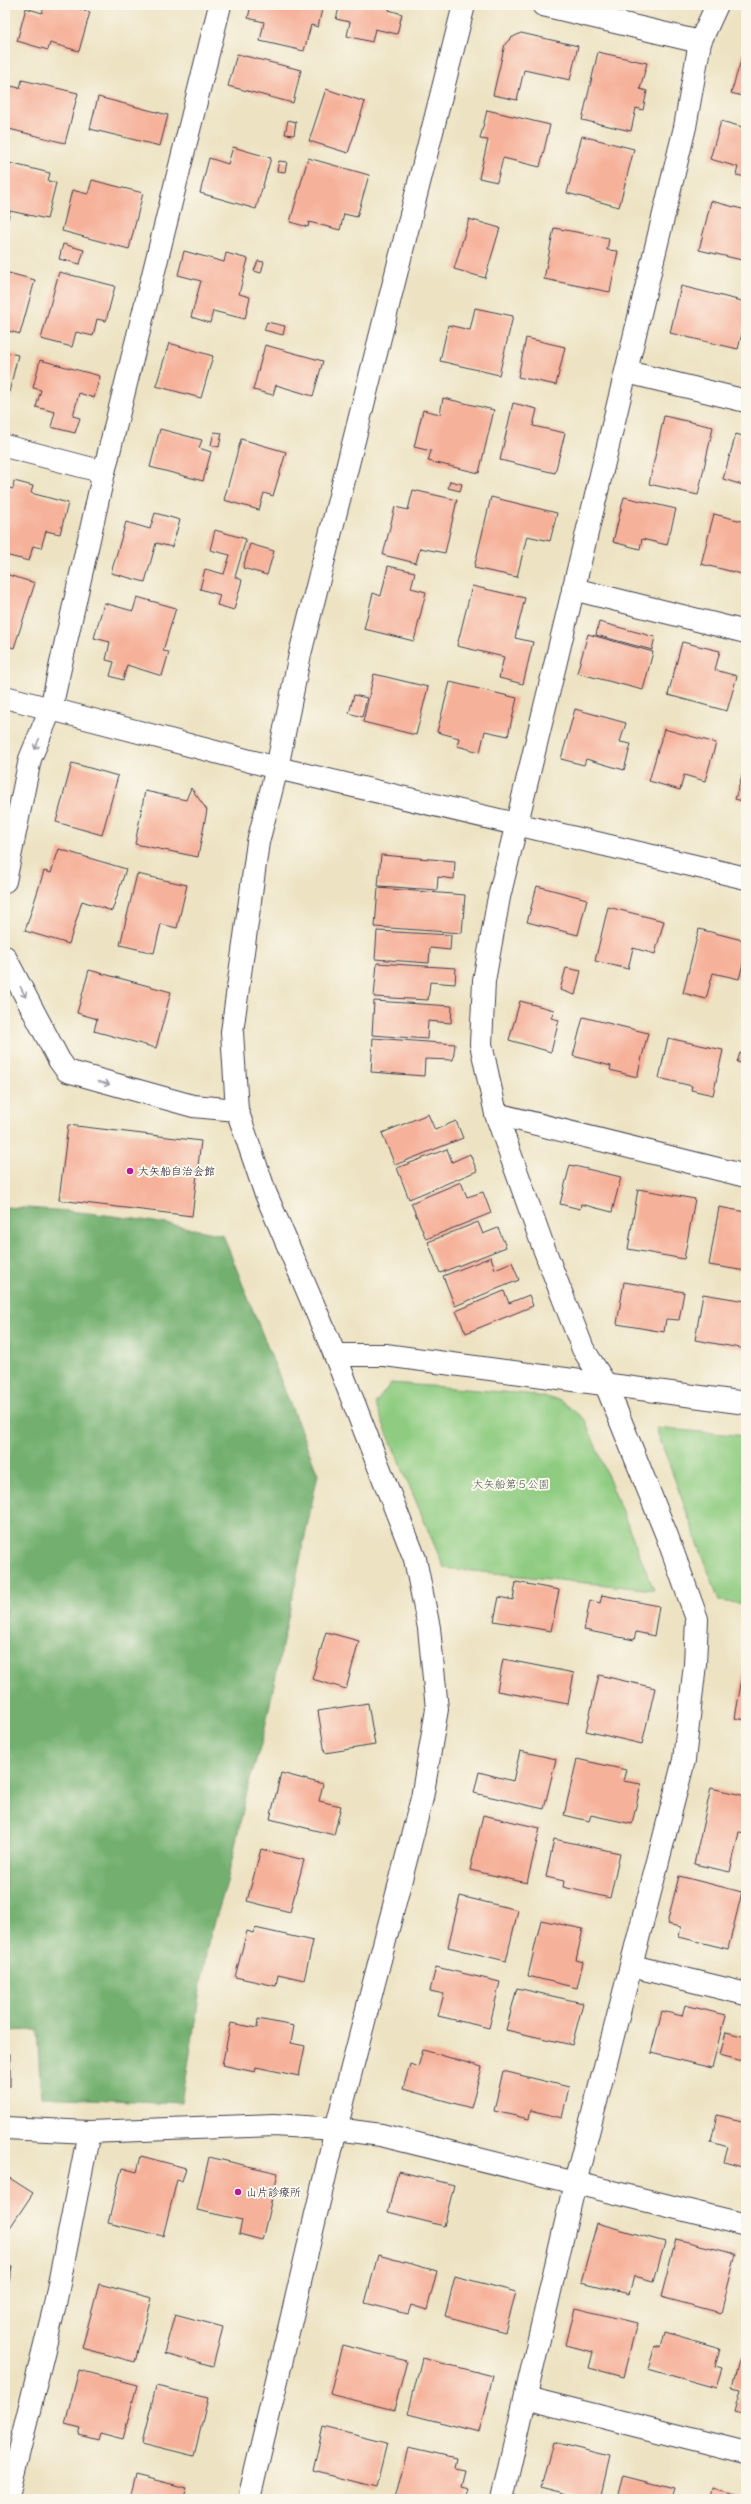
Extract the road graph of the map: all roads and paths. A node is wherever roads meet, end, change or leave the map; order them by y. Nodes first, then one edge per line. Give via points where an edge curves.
1 (220, 5) edge
2 (464, 5) edge
3 (543, 5) edge
4 (717, 5) edge
5 (700, 42) junction
6 (627, 372) junction
7 (746, 401) edge
8 (5, 446) edge
9 (104, 472) junction
10 (573, 589) junction
11 (746, 632) edge
12 (5, 696) edge
13 (51, 708) junction
14 (277, 768) junction
15 (518, 824) junction
16 (746, 878) edge
17 (5, 881) edge
18 (5, 957) edge
19 (237, 1110) junction
20 (496, 1114) junction
21 (746, 1176) edge
22 (335, 1355) junction
23 (606, 1385) junction
24 (746, 1403) edge
25 (632, 1966) junction
26 (746, 1994) edge
27 (5, 2128) edge
28 (336, 2129) junction
29 (89, 2132) junction
30 (575, 2183) junction
31 (746, 2225) edge
32 (526, 2398) junction
33 (746, 2453) edge
34 (7, 2499) edge
35 (249, 2499) edge
36 (502, 2499) edge

1 - 9 street
2 - 14 street via 300,654
3 - 5 street
4 - 5 street
5 - 6 street via 685,128
6 - 7 street
6 - 10 street
8 - 9 street
9 - 13 street
10 - 11 street
10 - 15 street via 555,656
12 - 13 street
13 - 14 street
13 -> 17 street via 30,759
14 - 15 street
14 - 19 street via 258,842 232,1032
15 - 16 street
15 - 20 street via 499,897 484,981 481,1044
18 -> 19 street via 67,1071 192,1106
19 - 22 street via 265,1192
20 - 21 street
20 - 23 street via 542,1246 583,1350
22 - 23 street via 385,1355
22 - 28 street via 415,1559 429,1628 436,1709 422,1798
23 - 24 street
23 - 25 street via 667,1536 697,1619 695,1664 684,1760
25 - 26 street
25 - 30 street
27 - 29 street
28 - 29 street via 274,2126
28 - 30 street via 381,2135
28 - 35 street
29 - 34 street via 54,2309
30 - 31 street
30 - 32 street
32 - 33 street
32 - 36 street

